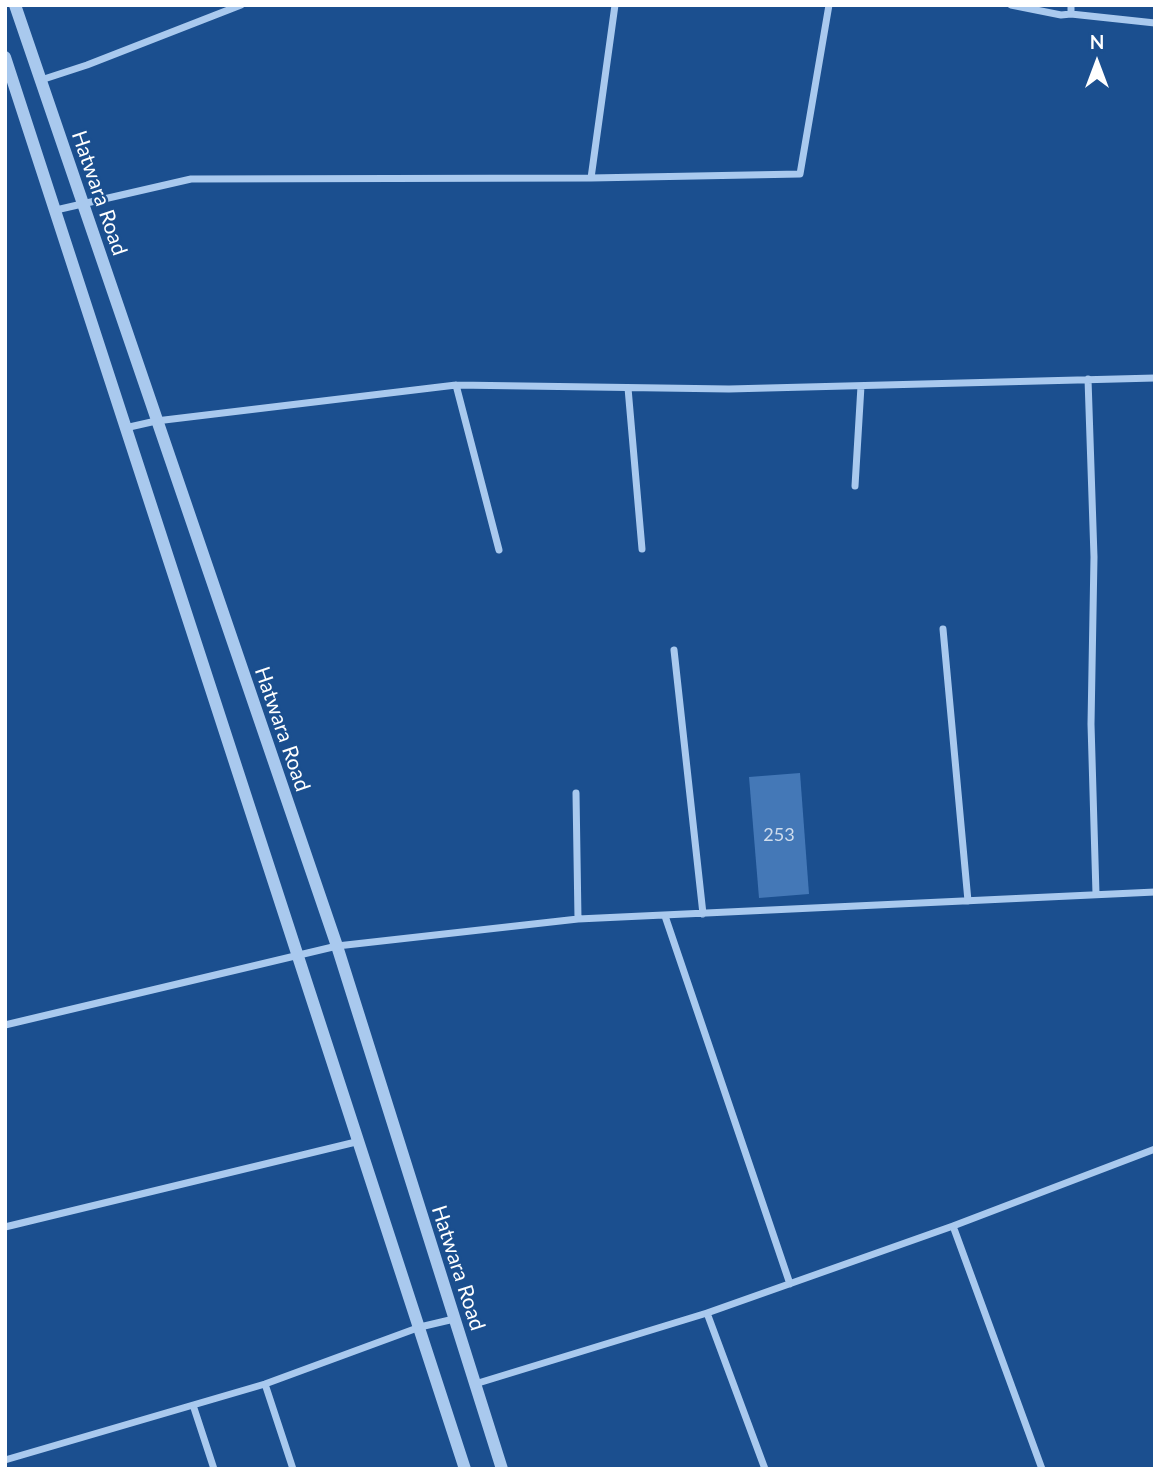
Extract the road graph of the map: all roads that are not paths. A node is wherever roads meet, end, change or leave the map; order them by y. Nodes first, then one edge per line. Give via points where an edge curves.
1 (15, 5) edge
2 (242, 5) edge
3 (615, 5) edge
4 (829, 5) edge
5 (1012, 5) edge
6 (1071, 9) edge
7 (1155, 23) edge
8 (5, 57) edge
9 (41, 80) junction
10 (591, 178) junction
11 (82, 203) junction
12 (56, 210) junction
13 (1155, 378) edge
14 (1088, 379) junction
15 (456, 384) junction
16 (861, 386) junction
17 (628, 387) junction
18 (156, 421) junction
19 (125, 428) junction
20 (855, 486) dead end
21 (642, 549) dead end
22 (499, 550) dead end
23 (943, 629) dead end
24 (674, 650) dead end
25 (576, 793) dead end
26 (1155, 892) edge
27 (1096, 894) junction
28 (968, 901) junction
29 (703, 914) junction
30 (665, 916) junction
31 (578, 919) junction
32 (337, 946) junction
33 (299, 953) junction
34 (5, 1025) edge
35 (360, 1140) junction
36 (1155, 1149) edge
37 (953, 1226) junction
38 (5, 1227) edge
39 (790, 1284) junction
40 (708, 1313) junction
41 (454, 1319) junction
42 (420, 1327) junction
43 (265, 1384) junction
44 (475, 1384) junction
45 (193, 1405) junction
46 (5, 1460) edge
47 (214, 1469) edge
48 (293, 1469) edge
49 (466, 1469) edge
50 (502, 1469) edge
51 (765, 1469) edge
52 (1042, 1469) edge

1 - 9 street, Hatwara Road
2 - 9 street
3 - 10 street
4 - 10 street via 800,174
5 - 6 street via 1061,15
6 - 7 street
8 - 12 street
9 - 11 street, Hatwara Road
10 - 11 street via 191,179
11 - 12 street
11 - 18 street, Hatwara Road
12 - 19 street
13 - 14 street
14 - 16 street
14 - 27 street
15 - 17 street
15 - 18 street
15 - 22 street
16 - 17 street
16 - 20 street
17 - 21 street
18 - 19 street
18 - 32 street, Hatwara Road
19 - 33 street
23 - 28 street
24 - 29 street
25 - 31 street
26 - 27 street
27 - 28 street
28 - 29 street
29 - 30 street
30 - 31 street
30 - 39 street
31 - 32 street
32 - 33 street
32 - 41 street, Hatwara Road
33 - 34 street
33 - 35 street
35 - 38 street
35 - 42 street
36 - 37 street
37 - 39 street
37 - 52 street
39 - 40 street
40 - 44 street
40 - 51 street
41 - 42 street
41 - 44 street, Hatwara Road
42 - 43 street
42 - 49 street
43 - 45 street
43 - 48 street
44 - 50 street, Hatwara Road
45 - 46 street
45 - 47 street

